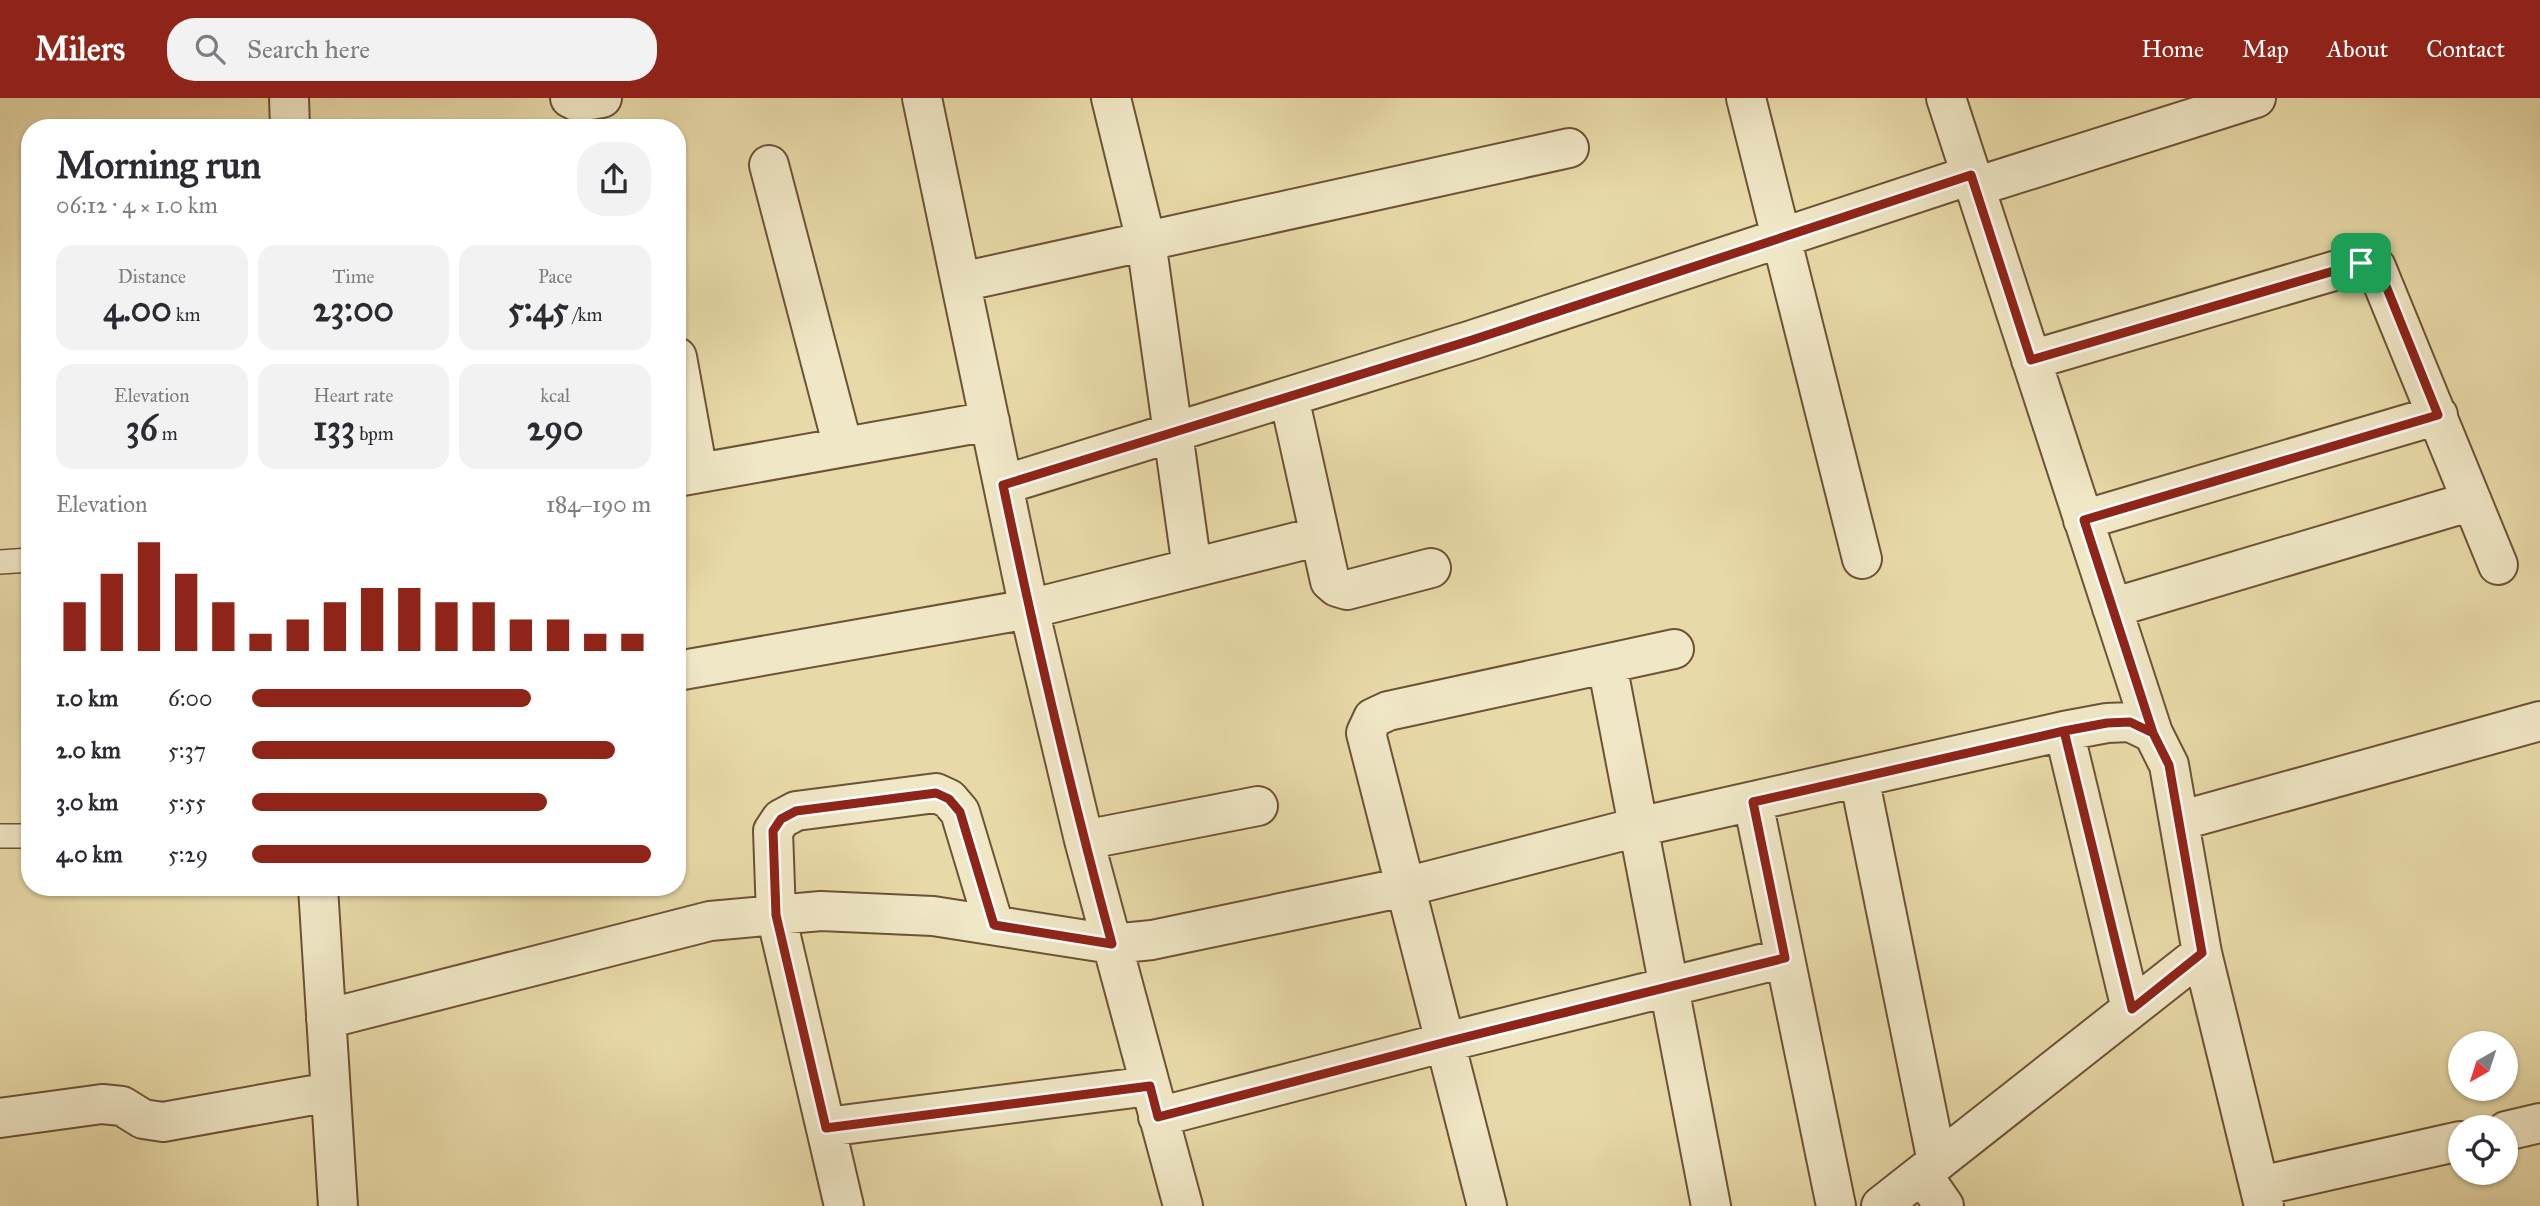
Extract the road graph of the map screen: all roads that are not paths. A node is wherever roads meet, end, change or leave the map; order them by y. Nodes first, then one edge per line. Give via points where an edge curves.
1 (289, 98) edge
2 (570, 98) edge
3 (602, 98) edge
4 (922, 98) edge
5 (1111, 98) edge
6 (1746, 98) edge
7 (1946, 98) edge
8 (2240, 100) edge
9 (290, 119) edge
10 (1569, 148) dead end
11 (769, 164) dead end
12 (1973, 181) junction
13 (1783, 238) junction
14 (1146, 242) junction
15 (961, 282) junction
16 (2031, 360) junction
17 (1290, 397) junction
18 (2438, 415) junction
19 (990, 421) junction
20 (1173, 432) junction
21 (843, 447) junction
22 (686, 453) edge
23 (688, 475) edge
24 (1003, 485) junction
25 (2472, 501) junction
26 (2084, 520) junction
27 (1320, 536) junction
28 (1862, 559) dead end
29 (21, 561) edge
30 (0, 562) edge
31 (2498, 565) dead end
32 (1192, 568) junction
33 (1431, 568) dead end
34 (2112, 608) junction
35 (1029, 609) junction
36 (1674, 649) dead end
37 (1607, 663) junction
38 (686, 669) edge
39 (2540, 721) edge
40 (2064, 731) junction
41 (2153, 733) junction
42 (1859, 777) junction
43 (1753, 802) junction
44 (1258, 806) dead end
45 (2179, 821) junction
46 (1638, 827) junction
47 (0, 836) edge
48 (21, 836) edge
49 (1084, 841) junction
50 (1405, 887) junction
51 (319, 896) edge
52 (776, 915) junction
53 (994, 925) junction
54 (1112, 944) junction
55 (2202, 953) junction
56 (1785, 958) junction
57 (1669, 986) junction
58 (2132, 1009) junction
59 (327, 1019) junction
60 (1446, 1042) junction
61 (330, 1092) junction
62 (1154, 1102) junction
63 (0, 1118) edge
64 (2540, 1123) edge
65 (826, 1128) junction
66 (2518, 1128) edge
67 (2448, 1144) edge
68 (1930, 1168) junction
69 (2262, 1196) edge
70 (338, 1206) edge
71 (844, 1206) edge
72 (1184, 1206) edge
73 (1487, 1206) edge
74 (1711, 1206) edge
75 (1836, 1206) edge
76 (1881, 1206) edge
77 (1944, 1206) edge

1 - 9 street
2 - 3 street via 578,102
4 - 15 street
5 - 14 street
6 - 13 street
7 - 12 street
8 - 12 street
10 - 14 street
11 - 21 street
12 - 13 street
12 - 16 street
13 - 17 street
13 - 28 street
14 - 15 street
14 - 20 street
15 - 19 street
16 - 18 street via 2361,263 2376,267 2384,281
16 - 26 street
17 - 20 street
17 - 27 street
18 - 25 street
18 - 26 street
19 - 21 street
19 - 24 street
20 - 24 street
20 - 32 street
21 - 23 street
22 - 23 street
24 - 35 street
25 - 31 street
25 - 34 street
26 - 34 street
27 - 32 street
27 - 33 street via 1330,580 1346,590
29 - 30 lane
32 - 35 street
34 - 41 street
35 - 38 street
35 - 49 street
36 - 37 street
37 - 46 street
37 - 50 street via 1373,718 1366,733 1368,749
39 - 45 street
40 - 41 street via 2130,722
40 - 42 street
40 - 58 street
41 - 45 street via 2169,765
42 - 43 street
42 - 68 street
43 - 46 street
43 - 56 street
44 - 49 street
45 - 55 street
46 - 50 street
46 - 57 street
47 - 48 lane
49 - 54 street
50 - 54 street via 1152,940
50 - 60 street
51 - 59 street
52 - 53 street via 821,911 933,916
52 - 53 street via 773,831 781,819 796,811 936,793 960,812
52 - 59 street via 710,921
52 - 65 street
53 - 54 street
54 - 62 street
55 - 58 street
55 - 69 street
56 - 57 street
56 - 75 street
57 - 60 street
57 - 74 street
58 - 68 street
59 - 61 street
60 - 62 street
60 - 73 street
61 - 63 street via 163,1122 143,1119 122,1106 102,1104
61 - 70 street
62 - 65 street
62 - 72 street
64 - 66 street
65 - 71 street
67 - 69 street
68 - 76 street
68 - 77 street

